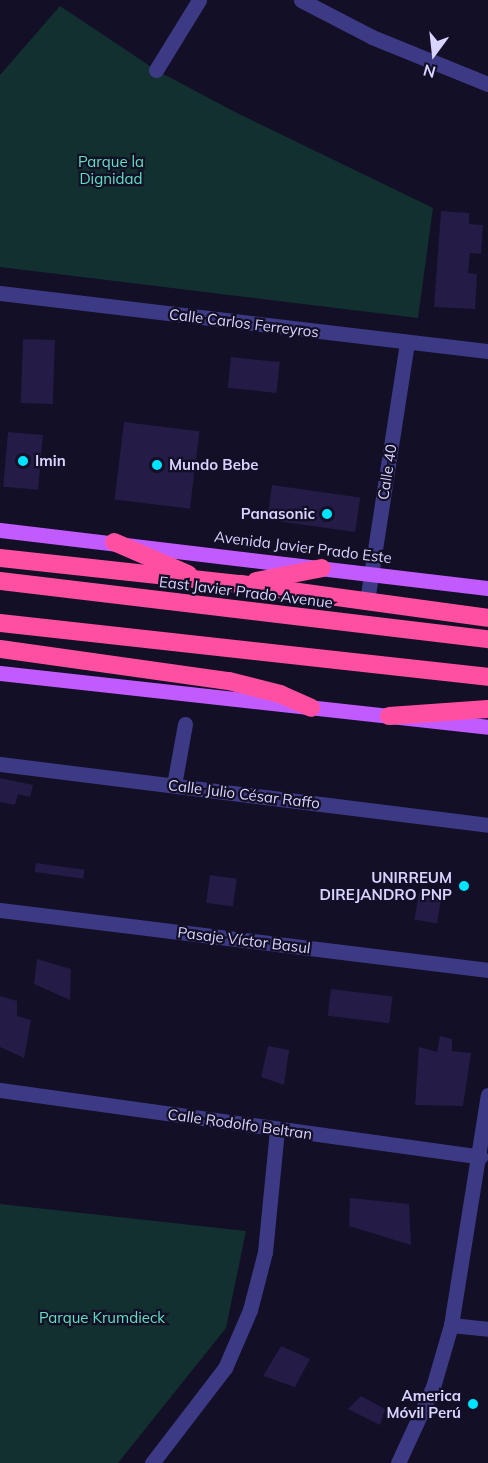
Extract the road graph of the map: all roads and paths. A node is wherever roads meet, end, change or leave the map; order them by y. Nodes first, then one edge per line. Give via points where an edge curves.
1 (199, 0) edge
2 (301, 0) edge
3 (156, 70) dead end
4 (488, 84) edge
5 (0, 293) edge
6 (407, 343) junction
7 (488, 351) edge
8 (0, 530) edge
9 (114, 542) junction
10 (0, 558) edge
11 (322, 568) junction
12 (372, 573) junction
13 (204, 580) junction
14 (0, 581) edge
15 (241, 584) junction
16 (488, 588) edge
17 (367, 601) junction
18 (488, 618) edge
19 (0, 623) edge
20 (488, 639) edge
21 (0, 649) edge
22 (0, 673) edge
23 (488, 677) edge
24 (311, 708) junction
25 (488, 709) edge
26 (389, 716) junction
27 (185, 724) dead end
28 (488, 727) edge
29 (0, 764) edge
30 (174, 785) junction
31 (488, 825) edge
32 (0, 910) edge
33 (488, 970) edge
34 (0, 1090) edge
35 (488, 1095) edge
36 (277, 1129) junction
37 (480, 1158) junction
38 (452, 1325) junction
39 (488, 1329) edge
40 (152, 1463) edge
41 (398, 1463) edge

1 - 3 street
2 - 4 street via 372,37
5 - 6 street, Calle Carlos Ferreyros
6 - 7 street, Calle Carlos Ferreyros
6 - 12 street, Calle 40
8 - 9 main road
9 - 11 main road, Avenida Javier Prado Este
9 - 13 highway
10 - 13 highway
11 - 12 main road, Avenida Javier Prado Este
11 - 15 highway
12 - 16 main road, Avenida Javier Prado Este
12 - 17 street, Calle 40
13 - 15 highway
14 - 20 highway, East Javier Prado Avenue
15 - 17 highway
17 - 18 highway
19 - 23 highway
21 - 24 highway via 229,681 272,692
22 - 24 main road
24 - 26 main road
25 - 26 highway
26 - 28 main road
27 - 30 street
29 - 30 street, Calle Julio César Raffo
30 - 31 street, Calle Julio César Raffo
32 - 33 street, Pasaje Víctor Basul
34 - 36 street, Calle Rodolfo Beltran
35 - 37 street
36 - 37 street, Calle Rodolfo Beltran
36 - 40 street via 265,1252 250,1310 225,1368
37 - 38 street
38 - 39 street
38 - 41 street via 433,1387

